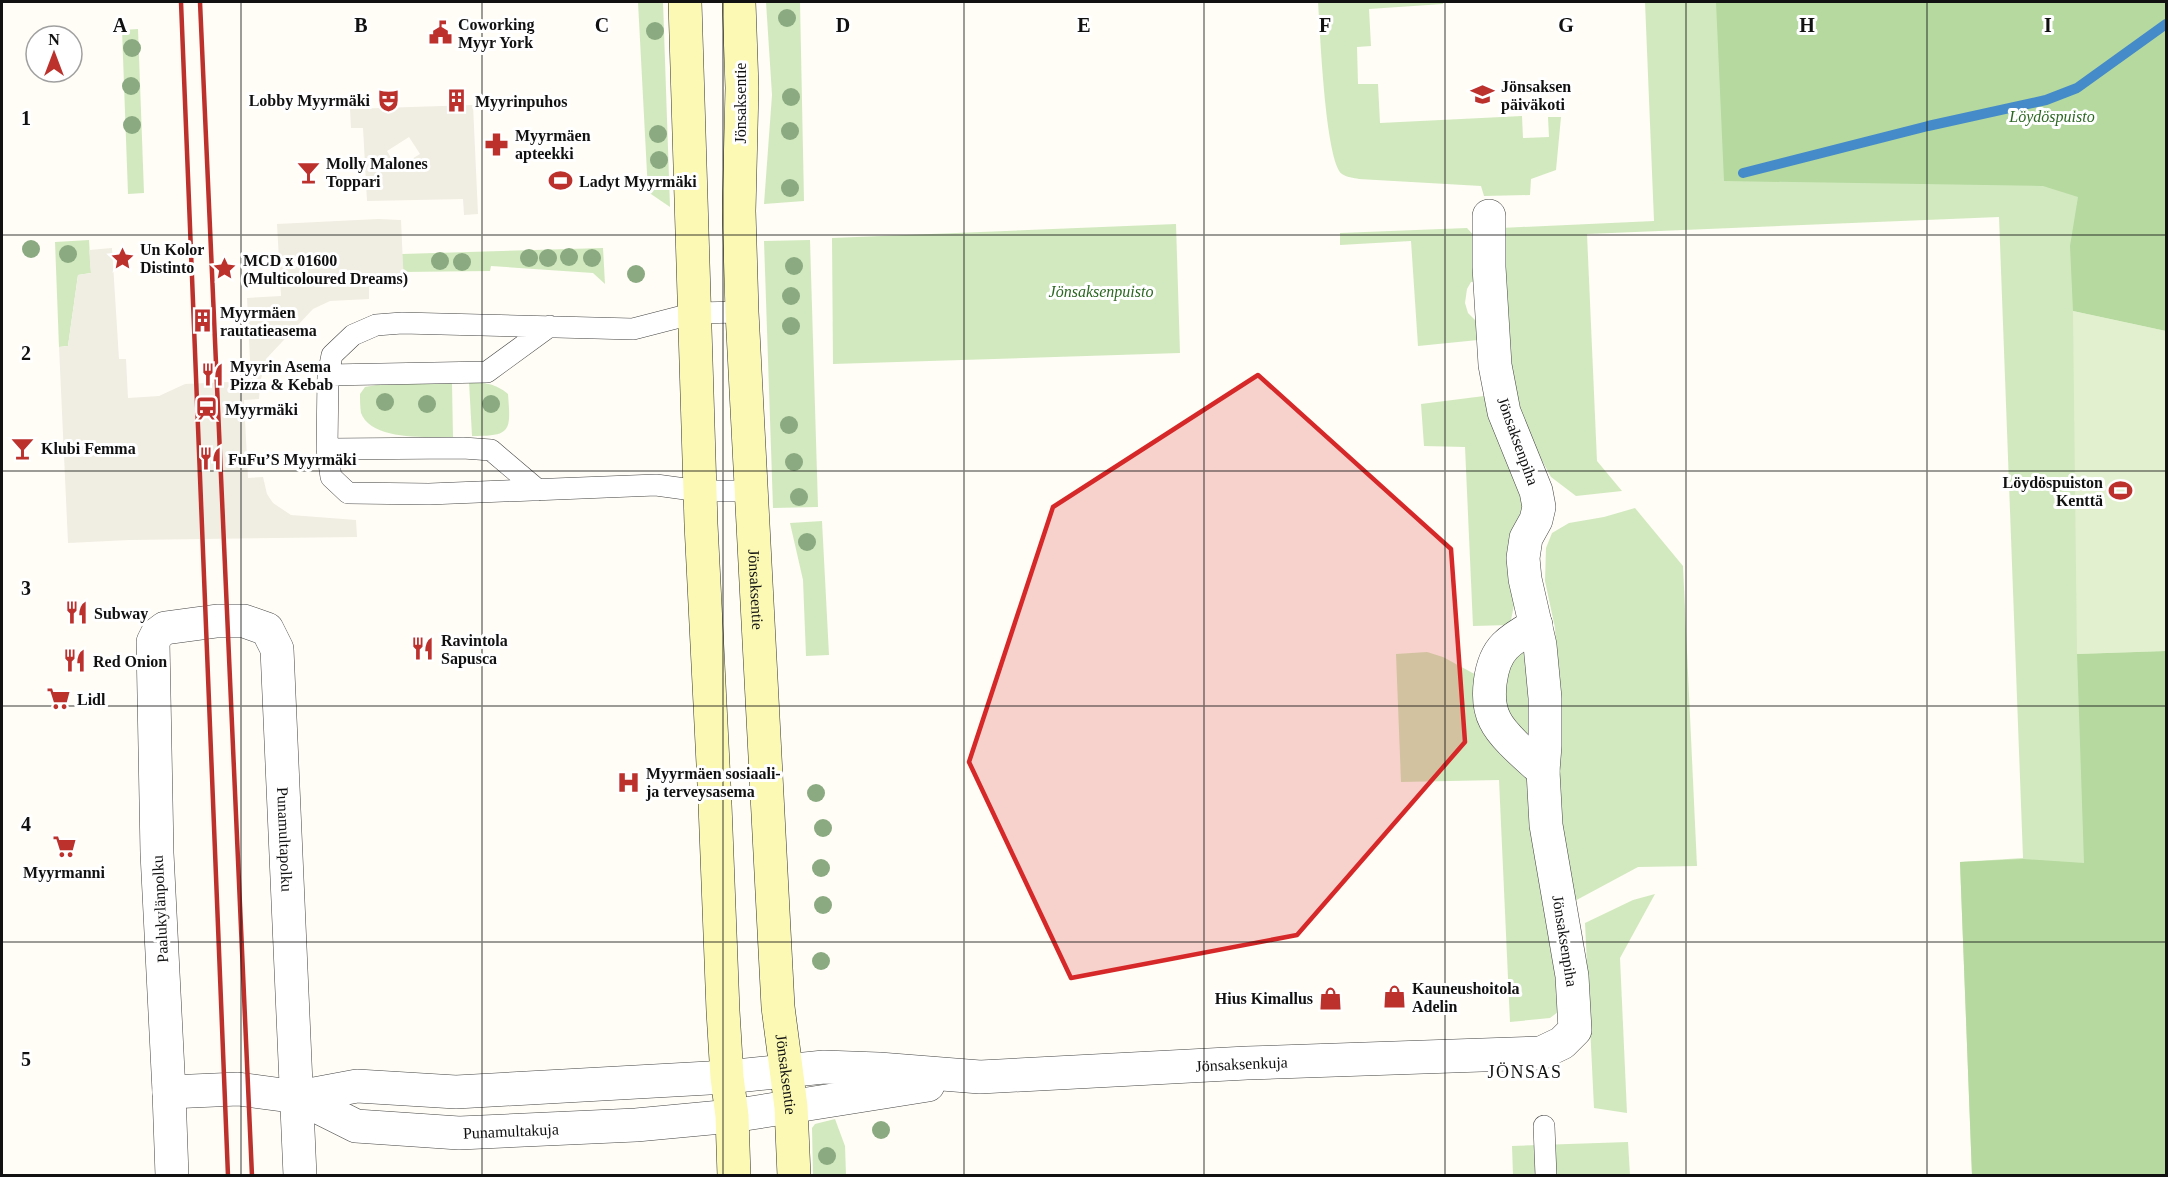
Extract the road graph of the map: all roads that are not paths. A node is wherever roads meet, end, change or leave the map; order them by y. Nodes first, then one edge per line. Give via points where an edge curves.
1 (685, 2) edge
2 (738, 2) edge
3 (1489, 216) dead end
4 (742, 312) junction
5 (695, 313) junction
6 (550, 326) junction
7 (328, 375) junction
8 (327, 449) junction
9 (538, 490) junction
10 (700, 491) junction
11 (752, 491) junction
12 (1536, 625) junction
13 (153, 642) joint
14 (1542, 771) junction
15 (1501, 1054) joint
16 (786, 1071) junction
17 (727, 1077) junction
18 (980, 1077) junction
19 (170, 1092) junction
20 (298, 1097) junction
21 (791, 1107) junction
22 (732, 1116) junction
23 (1544, 1126) dead end
24 (172, 1176) edge
25 (300, 1176) edge
26 (734, 1176) edge
27 (794, 1176) edge
28 (1546, 1176) edge

1 - 5 main road
2 - 4 main road, Jönsaksentie
3 - 12 street, Jönsaksenpiha via 1495,364 1504,412 1539,507 1526,538 1523,558
4 - 5 lane
4 - 11 main road, Jönsaksentie
5 - 6 lane via 633,329
5 - 10 main road
6 - 7 lane via 487,372
6 - 7 lane via 376,325 353,334 332,355
7 - 8 lane
8 - 9 lane via 491,450
8 - 9 lane via 331,477 348,493
9 - 10 lane via 662,485
10 - 11 lane
10 - 17 main road
11 - 16 main road, Jönsaksentie via 778,1007
12 - 14 street, Jönsaksenpiha via 1545,698
12 - 14 street via 1503,648 1491,675 1489,701 1495,721
13 - 19 street, Paalukylänpolku via 157,853
13 - 20 street, Punamultapolku via 165,628 244,621 267,629 277,650
14 - 15 street, Jönsaksenpiha via 1546,825 1572,976 1575,1030 1562,1043 1541,1053
15 - 18 street, Jönsaksenkuja
16 - 17 street, Jönsaksenkuja
16 - 18 street, Jönsaksenkuja via 824,1067
16 - 21 main road, Jönsaksentie
17 - 20 street, Punamultakuja via 456,1092 357,1086
17 - 22 main road
18 - 21 street, Jönsaksenkuja
19 - 20 street, Punamultakuja via 238,1089
19 - 24 street, Paalukylänpolku
20 - 22 street, Punamultakuja via 356,1126 459,1134
20 - 25 street, Punamultapolku
21 - 22 street, Jönsaksenkuja
21 - 27 main road, Jönsaksentie
22 - 26 main road
23 - 28 lane

